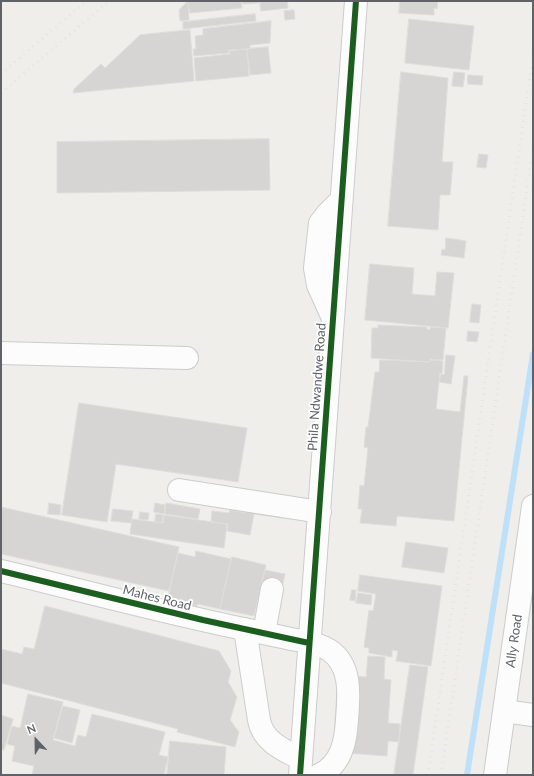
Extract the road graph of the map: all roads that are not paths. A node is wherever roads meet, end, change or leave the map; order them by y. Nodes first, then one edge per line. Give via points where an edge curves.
1 (356, 1) edge
2 (1, 353) edge
3 (187, 358) dead end
4 (179, 490) dead end
5 (533, 506) edge
6 (320, 512) junction
7 (1, 571) edge
8 (272, 589) dead end
9 (254, 631) junction
10 (309, 643) junction
11 (504, 711) junction
12 (533, 716) edge
13 (300, 767) edge
14 (318, 775) edge
15 (495, 775) edge

1 - 6 street, Phila Ndwandwe Road
2 - 3 street
4 - 6 street
5 - 11 street, Ally Road
6 - 10 street, Phila Ndwandwe Road
7 - 9 street, Mahes Road
8 - 9 street
9 - 10 street, Mahes Road
9 - 13 street via 259,720 263,732
10 - 13 street, Phila Ndwandwe Road
10 - 14 street, Mahes Road via 328,649 337,658 346,673 349,690 347,729 341,752 336,762
11 - 12 street
11 - 15 street, Ally Road

